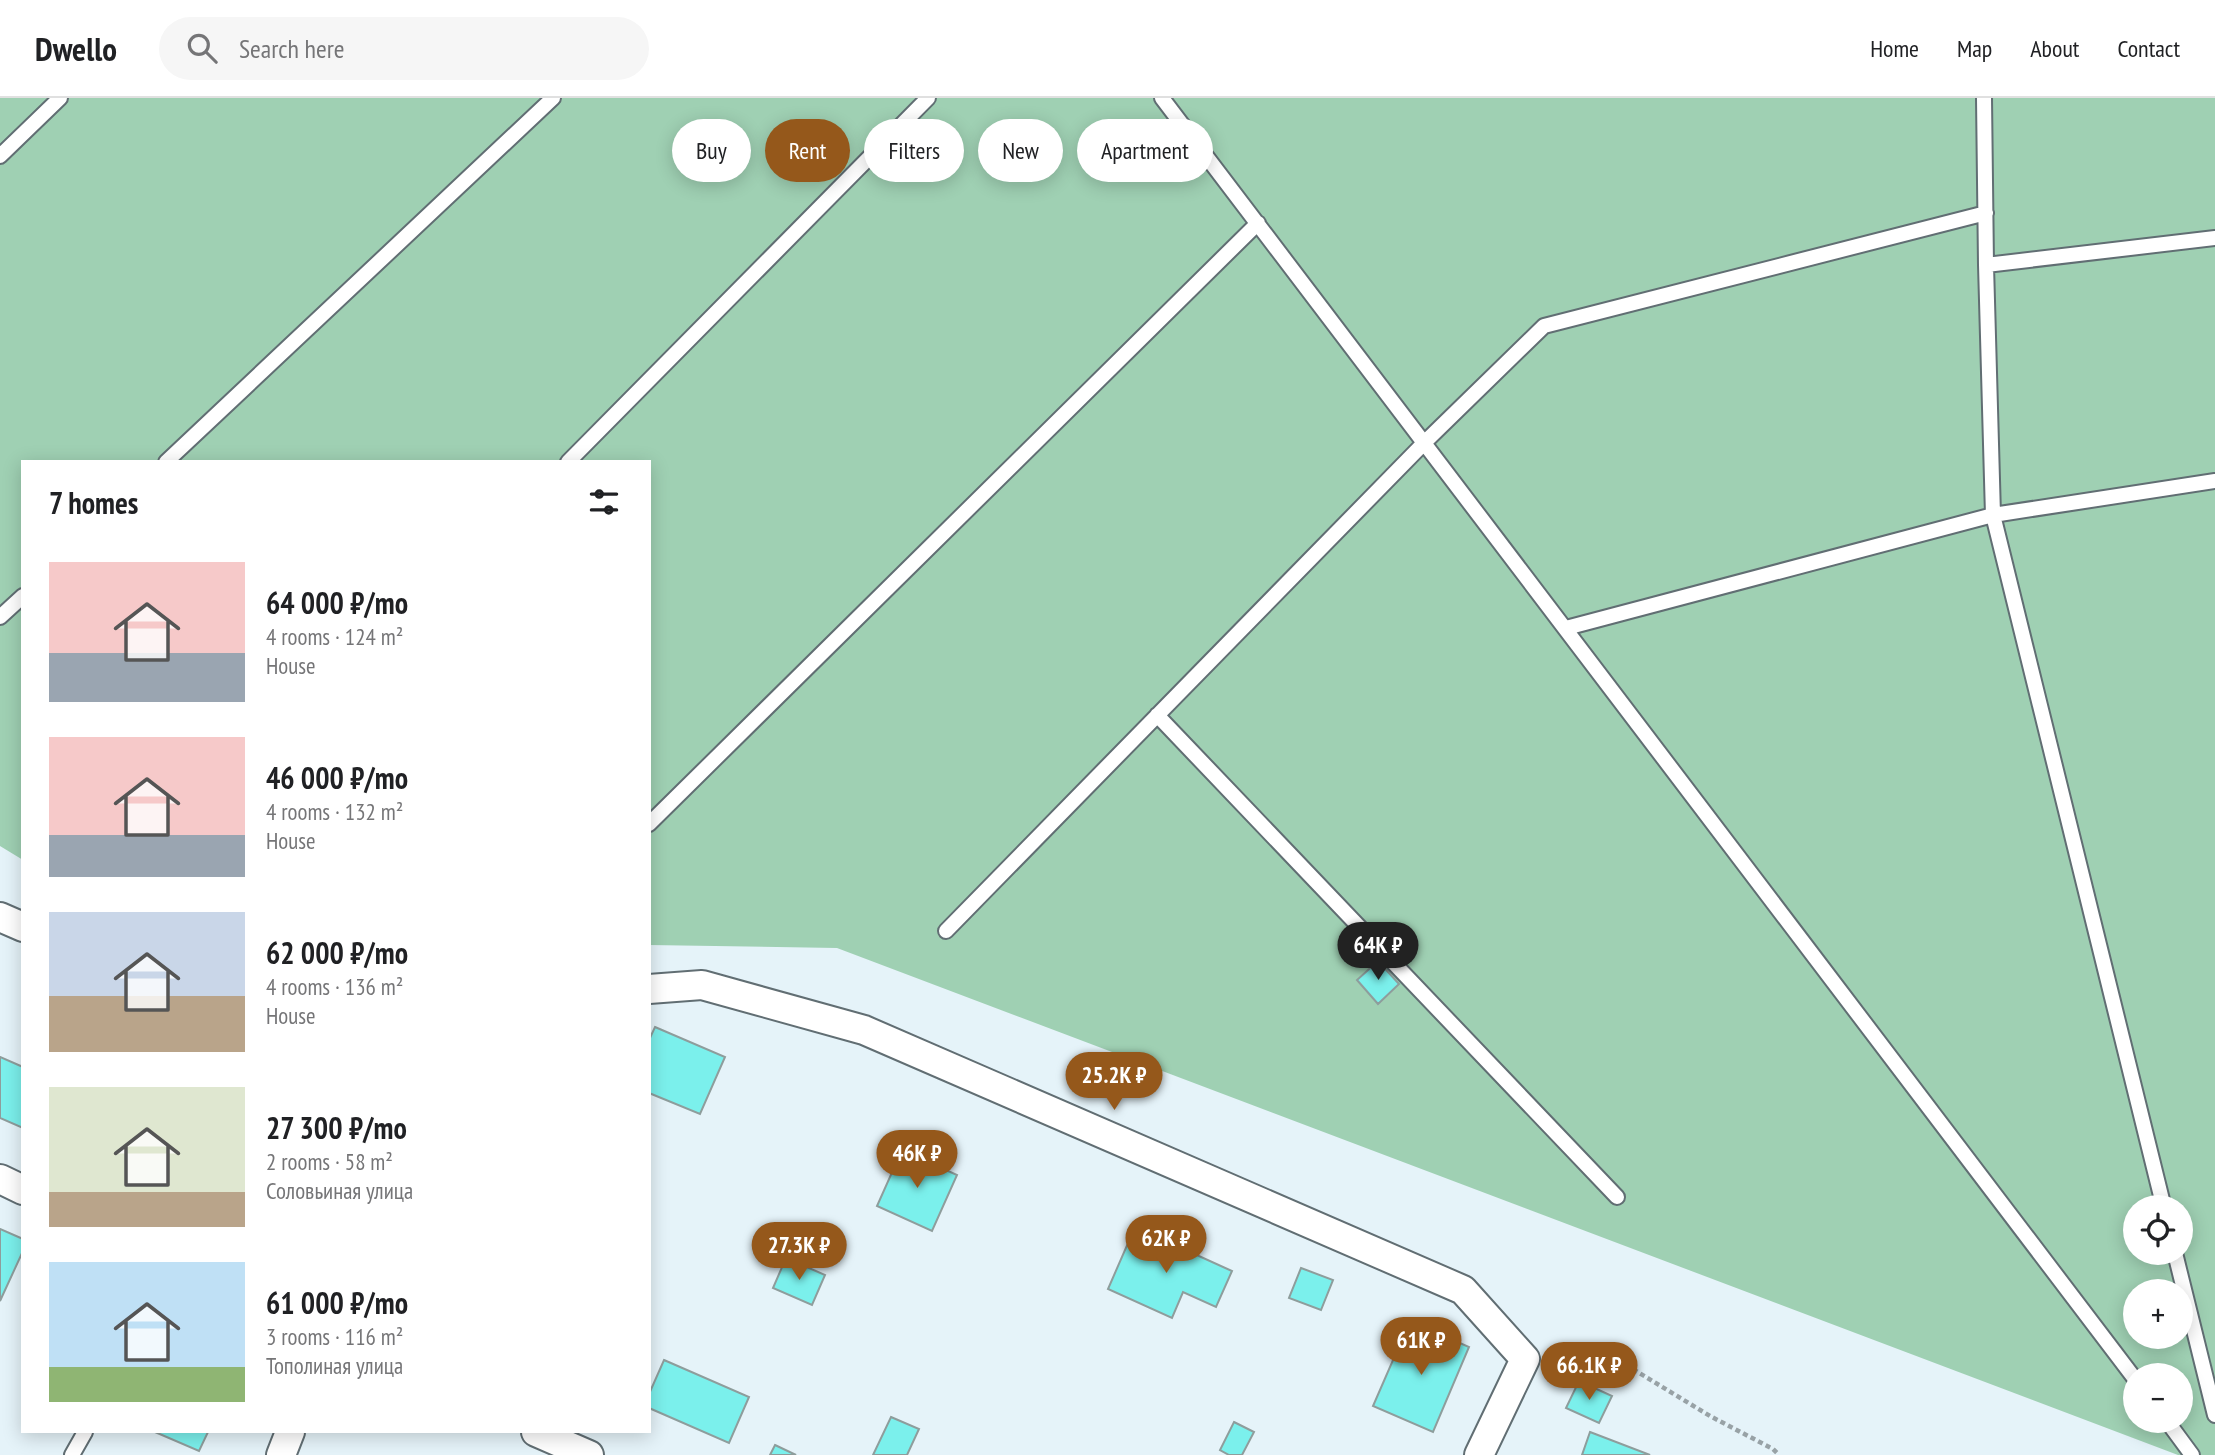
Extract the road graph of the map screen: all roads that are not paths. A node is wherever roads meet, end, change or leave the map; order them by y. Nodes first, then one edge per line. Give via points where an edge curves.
1 (60, 98) edge
2 (554, 98) edge
3 (928, 98) edge
4 (1162, 98) edge
5 (1984, 98) edge
6 (0, 156) edge
7 (1986, 213) junction
8 (1258, 223) junction
9 (2215, 238) edge
10 (1986, 265) junction
11 (1425, 442) junction
12 (168, 460) edge
13 (570, 460) edge
14 (2215, 481) edge
15 (1993, 516) junction
16 (21, 598) edge
17 (0, 617) edge
18 (1566, 628) junction
19 (1157, 716) junction
20 (651, 822) edge
21 (0, 917) edge
22 (21, 926) edge
23 (946, 930) dead end
24 (651, 989) edge
25 (0, 1179) edge
26 (21, 1189) edge
27 (2161, 1195) edge
28 (1617, 1197) dead end
29 (2178, 1265) edge
30 (2123, 1363) edge
31 (2215, 1415) edge
32 (84, 1433) edge
33 (290, 1433) edge
34 (538, 1433) edge
35 (2176, 1433) edge
36 (72, 1455) edge
37 (281, 1455) edge
38 (589, 1455) edge
39 (1479, 1455) edge
40 (2193, 1455) edge

1 - 6 lane
2 - 12 lane
3 - 13 lane
4 - 8 lane
5 - 7 lane
7 - 10 lane
7 - 11 lane via 1544,326
8 - 11 lane
8 - 20 lane
9 - 10 lane
10 - 15 lane
11 - 18 lane
11 - 19 lane
14 - 15 lane
15 - 18 lane
15 - 27 lane
16 - 17 lane
18 - 30 lane
19 - 23 lane
19 - 28 lane
21 - 22 street
24 - 39 street via 702,985 864,1030 1463,1290 1525,1359
25 - 26 street
29 - 31 lane
32 - 36 lane
33 - 37 street
34 - 38 street
35 - 40 lane

